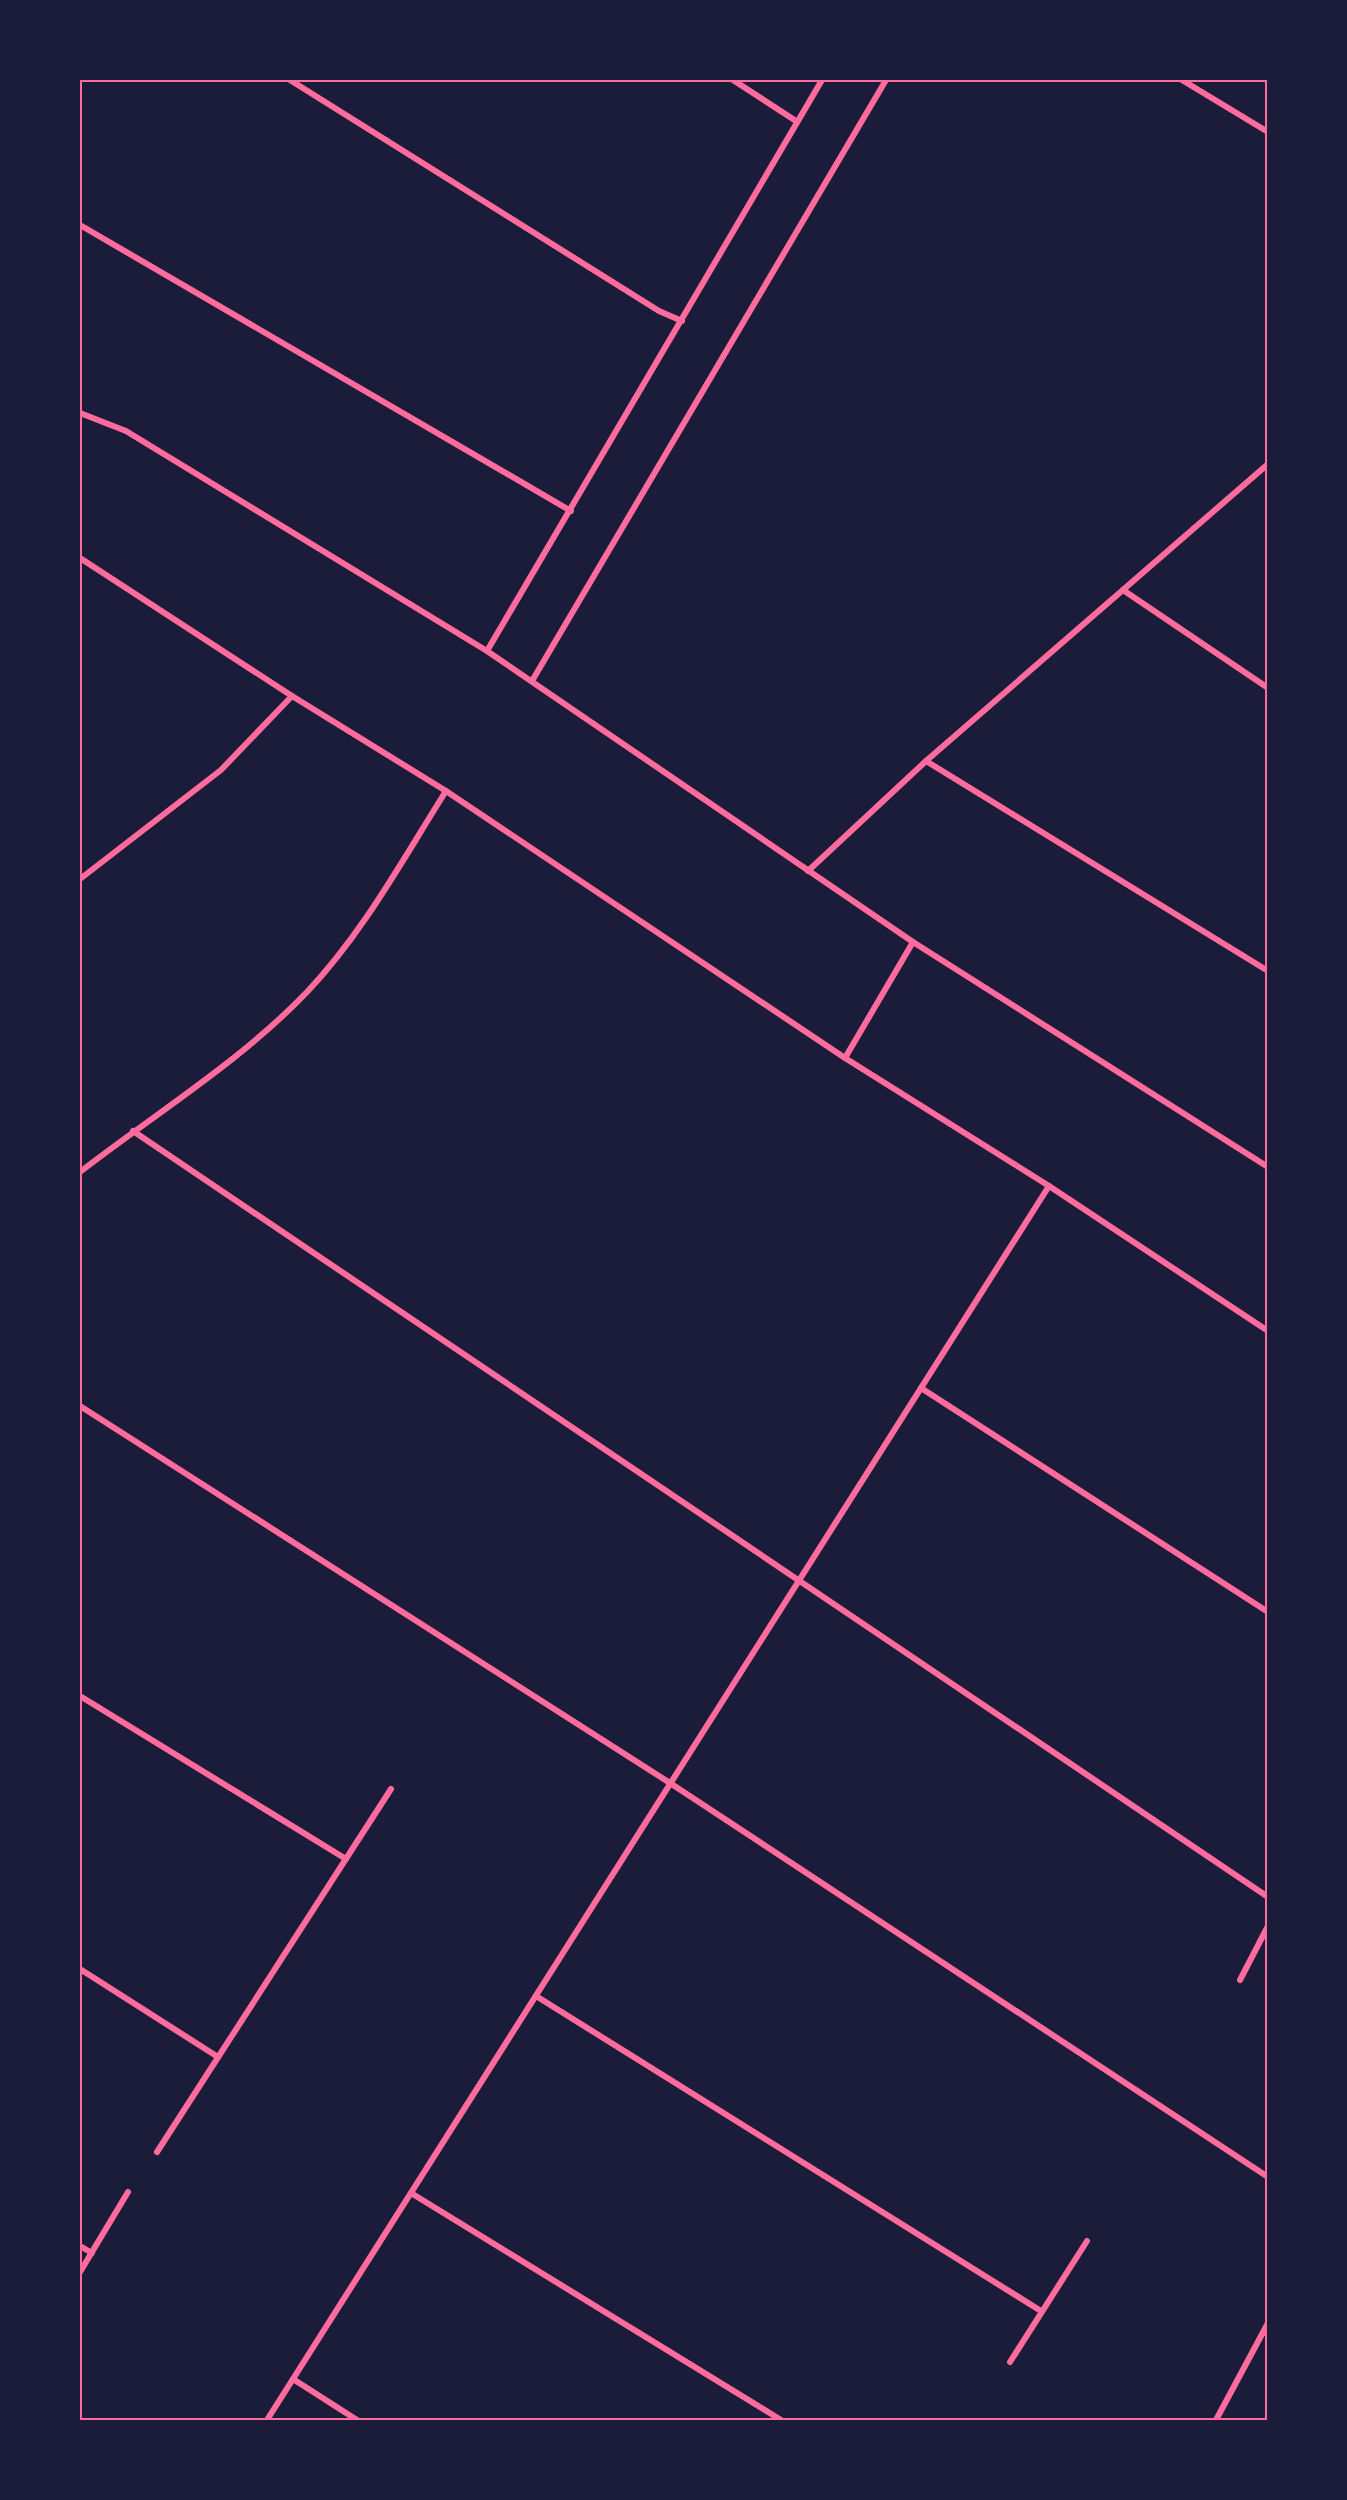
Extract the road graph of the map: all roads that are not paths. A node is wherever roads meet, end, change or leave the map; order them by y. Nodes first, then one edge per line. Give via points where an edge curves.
1 (291, 80) edge
2 (733, 80) edge
3 (822, 80) edge
4 (886, 80) edge
5 (1182, 80) edge
6 (796, 122) junction
7 (1268, 132) edge
8 (80, 225) edge
9 (682, 321) junction
10 (80, 413) edge
11 (1268, 464) edge
12 (571, 511) junction
13 (80, 558) edge
14 (1123, 590) junction
15 (487, 651) junction
16 (532, 681) junction
17 (1268, 688) edge
18 (292, 696) junction
19 (926, 761) junction
20 (446, 791) junction
21 (808, 871) junction
22 (80, 879) edge
23 (913, 942) junction
24 (1268, 971) edge
25 (845, 1058) junction
26 (133, 1131) junction
27 (1268, 1167) edge
28 (80, 1172) edge
29 (1049, 1186) junction
30 (1268, 1331) edge
31 (921, 1388) junction
32 (80, 1406) edge
33 (798, 1582) junction
34 (1268, 1612) edge
35 (80, 1696) edge
36 (670, 1783) junction
37 (391, 1789) dead end
38 (346, 1859) junction
39 (1268, 1897) edge
40 (1268, 1926) edge
41 (80, 1969) edge
42 (1240, 1980) dead end
43 (536, 1996) junction
44 (218, 2057) junction
45 (157, 2152) dead end
46 (1268, 2177) edge
47 (128, 2192) dead end
48 (411, 2193) junction
49 (1086, 2241) dead end
50 (80, 2246) edge
51 (92, 2253) junction
52 (80, 2272) edge
53 (1041, 2311) junction
54 (1268, 2324) edge
55 (1010, 2362) dead end
56 (293, 2379) junction
57 (267, 2421) edge
58 (357, 2421) edge
59 (781, 2421) edge
60 (1216, 2421) edge

1 - 9 street via 659,311
2 - 6 street
3 - 6 street
4 - 16 street
5 - 7 street
6 - 9 street
8 - 12 street
9 - 12 street
10 - 15 street via 126,431
11 - 14 street
12 - 15 street
13 - 18 street
14 - 17 street
14 - 19 street
15 - 16 street
16 - 21 street
18 - 20 street
18 - 22 street via 221,770
19 - 21 street
19 - 24 street
20 - 25 street
20 - 26 street via 356,933 308,991 250,1047
21 - 23 street
23 - 25 street
23 - 27 street
25 - 29 street
26 - 28 street
26 - 33 street
29 - 30 street
29 - 31 street
31 - 33 street
31 - 34 street
32 - 36 street
33 - 36 street
33 - 39 street via 895,1643
35 - 38 street
36 - 43 street
36 - 46 street
37 - 38 street
38 - 44 street
40 - 42 street
41 - 44 street
43 - 48 street
43 - 53 street
44 - 45 street
47 - 51 street
48 - 56 street
48 - 59 street
49 - 53 street
50 - 51 street
51 - 52 street
53 - 55 street
54 - 60 street
56 - 57 street
56 - 58 street

